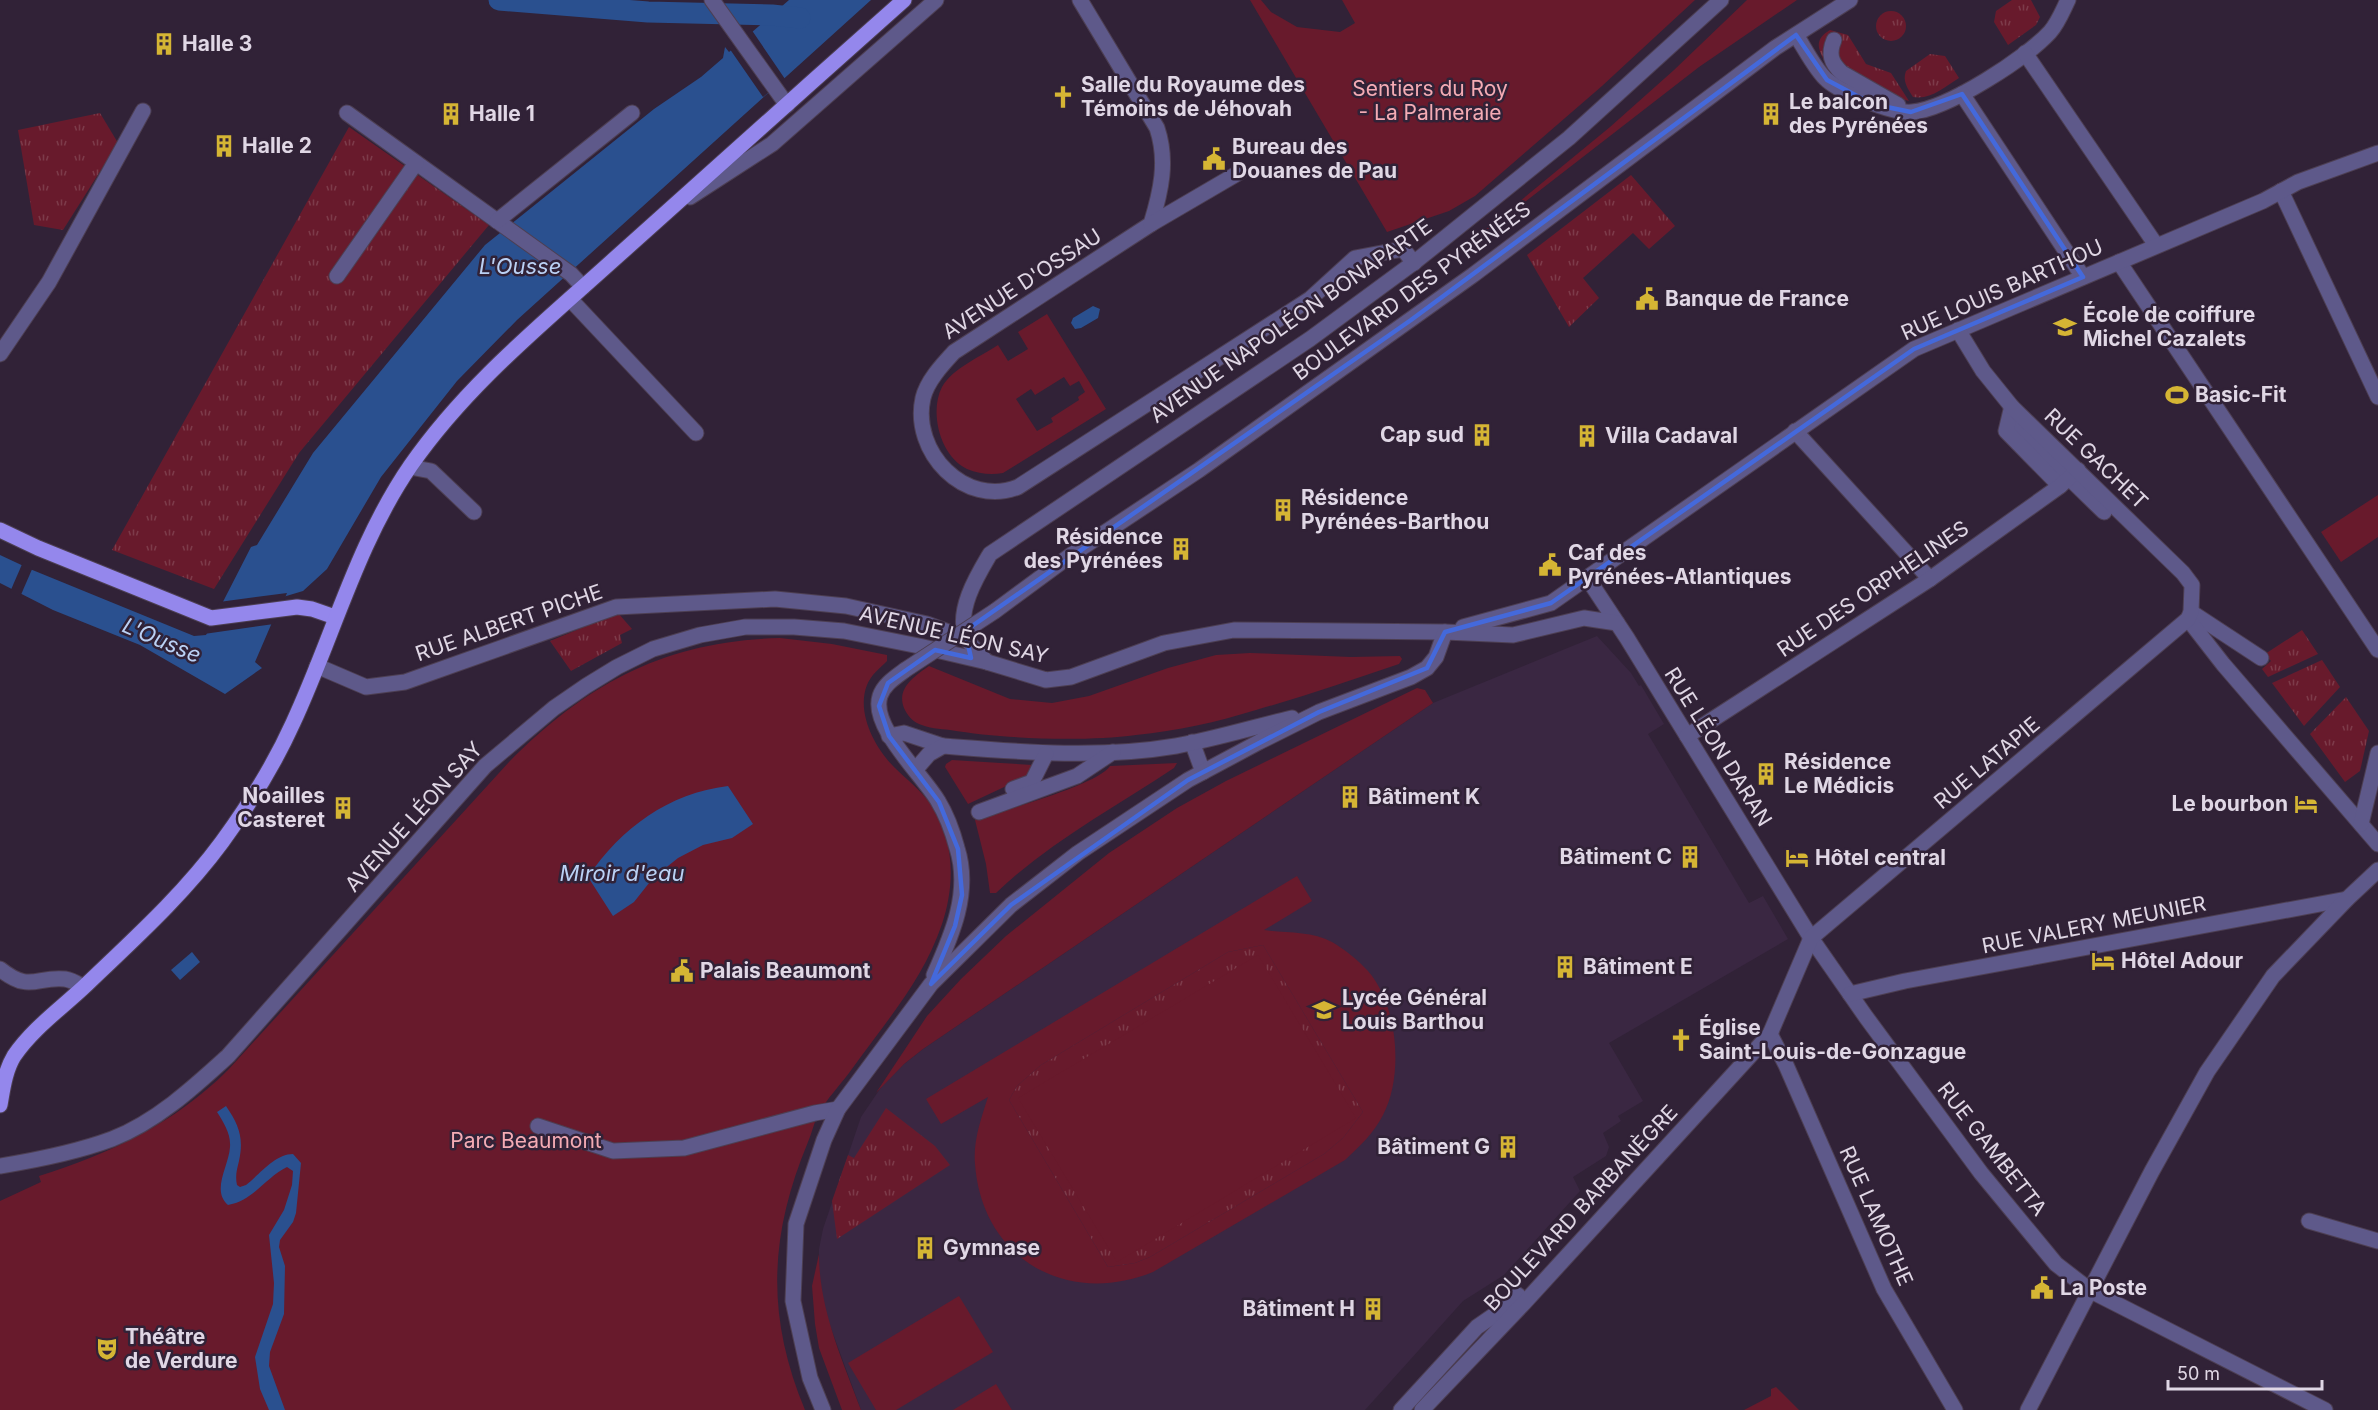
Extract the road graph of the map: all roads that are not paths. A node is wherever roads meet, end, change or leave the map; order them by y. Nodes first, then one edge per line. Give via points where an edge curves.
1 (712, 0) edge
2 (904, 0) edge
3 (936, 0) edge
4 (1080, 0) edge
5 (1721, 0) edge
6 (1850, 0) edge
7 (2057, 0) edge
8 (2068, 0) edge
9 (2051, 31) junction
10 (1796, 35) junction
11 (1834, 40) dead end
12 (2025, 53) junction
13 (1962, 94) junction
14 (787, 105) junction
15 (142, 111) dead end
16 (1911, 112) junction
17 (347, 113) dead end
18 (632, 113) dead end
19 (2378, 153) edge
20 (416, 163) junction
21 (1240, 172) dead end
22 (2281, 191) junction
23 (665, 214) junction
24 (500, 223) junction
25 (1151, 224) junction
26 (2156, 245) junction
27 (2119, 261) junction
28 (1414, 263) junction
29 (337, 276) dead end
30 (2083, 277) junction
31 (583, 287) junction
32 (570, 299) junction
33 (1958, 330) junction
34 (0, 354) edge
35 (2378, 397) edge
36 (2012, 407) junction
37 (1795, 431) junction
38 (696, 433) dead end
39 (410, 467) junction
40 (2069, 478) junction
41 (474, 512) dead end
42 (2104, 512) dead end
43 (0, 530) edge
44 (1588, 579) junction
45 (1930, 579) junction
46 (2190, 616) junction
47 (335, 617) junction
48 (1617, 623) junction
49 (1445, 632) junction
50 (967, 639) junction
51 (2378, 650) edge
52 (2261, 658) dead end
53 (987, 662) junction
54 (317, 666) junction
55 (1319, 712) junction
56 (889, 736) junction
57 (1687, 736) junction
58 (1192, 742) junction
59 (943, 746) junction
60 (1113, 752) junction
61 (2378, 753) edge
62 (1046, 754) junction
63 (916, 769) junction
64 (1203, 772) junction
65 (2361, 824) junction
66 (2378, 843) edge
67 (2378, 870) edge
68 (2347, 899) junction
69 (1811, 938) junction
70 (0, 969) edge
71 (931, 984) junction
72 (83, 987) junction
73 (1850, 994) junction
74 (1770, 1034) junction
75 (0, 1103) edge
76 (838, 1109) junction
77 (538, 1126) dead end
78 (0, 1166) edge
79 (1629, 1187) junction
80 (2309, 1221) dead end
81 (2378, 1240) edge
82 (2091, 1291) junction
83 (823, 1410) edge
84 (1401, 1410) edge
85 (1422, 1410) edge
86 (1955, 1410) edge
87 (2028, 1410) edge
88 (2325, 1410) edge

1 - 14 street
2 - 14 main road
3 - 23 street via 772,144
4 - 25 street via 1161,138 1163,179
5 - 28 street, AVENUE NAPOLÉON BONAPARTE via 1569,138
6 - 10 street, BOULEVARD DES PYRÉNÉES
7 - 9 street
8 - 9 street
9 - 12 street
10 - 16 street via 1827,80 1872,104
10 - 56 street, BOULEVARD DES PYRÉNÉES, bridge via 1455,288 1199,470 888,683 880,695 879,706
11 - 16 street via 1834,66
12 - 13 street
12 - 26 street
13 - 16 street
13 - 30 street
14 - 23 main road
15 - 34 street via 49,282
17 - 20 street
18 - 24 street
19 - 22 street, RUE LOUIS BARTHOU
20 - 24 street
20 - 29 street
21 - 25 street
22 - 26 street, RUE LOUIS BARTHOU
22 - 35 street
23 - 31 main road
24 - 31 street
25 - 28 street, AVENUE D'OSSAU via 954,352 935,374 923,396 924,435 928,448 956,480 994,493 1018,487 1310,299 1355,258 1403,249
26 - 27 street, RUE LOUIS BARTHOU
27 - 30 street, RUE LOUIS BARTHOU
27 - 51 street
28 - 50 street, AVENUE NAPOLÉON BONAPARTE via 1310,339 990,554 967,604 963,622
30 - 33 street, RUE LOUIS BARTHOU
31 - 32 main road
32 - 38 street
32 - 39 main road via 471,390
33 - 36 street, RUE GACHET via 1983,371
33 - 37 street, RUE LOUIS BARTHOU via 1914,349
36 - 40 street, RUE GACHET
36 - 40 street via 2006,431
37 - 44 street, RUE LOUIS BARTHOU
37 - 45 street
39 - 41 street via 431,471
39 - 47 main road
40 - 42 street
40 - 45 street, RUE DES ORPHELINES
40 - 46 street, RUE GACHET via 2183,573 2192,585
43 - 47 main road via 212,618 282,608 312,609
44 - 48 street, RUE LÉON DARAN
44 - 49 street, RUE LOUIS BARTHOU via 1551,603
45 - 57 street, RUE DES ORPHELINES
46 - 52 street
46 - 65 street via 2223,664
46 - 69 street, RUE LATAPIE
47 - 54 main road
48 - 49 street via 1584,618 1513,635
48 - 57 street, RUE LÉON DARAN
49 - 53 street, AVENUE LÉON SAY via 1234,630 1164,643 1056,680 1041,680
49 - 55 street via 1437,657 1427,668
50 - 53 street
50 - 54 street, RUE ALBERT PICHE via 927,624 846,606 775,599 616,607 405,682 366,687
53 - 78 street, AVENUE LÉON SAY via 844,631 745,627 653,649 617,667 554,708 485,766 228,1056 202,1080 144,1123 113,1139
54 - 72 main road via 275,759 222,842 185,888
55 - 58 street
55 - 64 street
56 - 59 street via 904,733
56 - 63 street
57 - 69 street, RUE LÉON DARAN
58 - 60 street
58 - 64 street
59 - 62 street
59 - 63 street via 928,754
60 - 62 street
60 - 62 street via 1077,776 978,807 1032,782
61 - 65 street
63 - 71 street via 939,802 958,849 961,871 962,895 955,927
64 - 71 street via 1056,870 1011,905
65 - 66 street
67 - 68 street
68 - 73 street, RUE VALERY MEUNIER
68 - 82 street via 2273,976 2207,1072
69 - 73 street, RUE LÉON DARAN
69 - 74 street, BOULEVARD BARBANÈGRE
70 - 72 street via 18,982 63,979
71 - 76 street
72 - 75 main road via 36,1030 13,1058
73 - 82 street, RUE GAMBETTA via 1981,1173 2056,1264
74 - 79 street, BOULEVARD BARBANÈGRE
74 - 86 street, RUE LAMOTHE via 1884,1288
76 - 77 street via 684,1148 613,1151
76 - 83 street via 796,1224 793,1301 810,1378
79 - 84 street via 1600,1204 1517,1296 1477,1327
79 - 85 street, BOULEVARD BARBANÈGRE
80 - 81 street
82 - 87 street
82 - 88 street, RUE GAMBETTA

